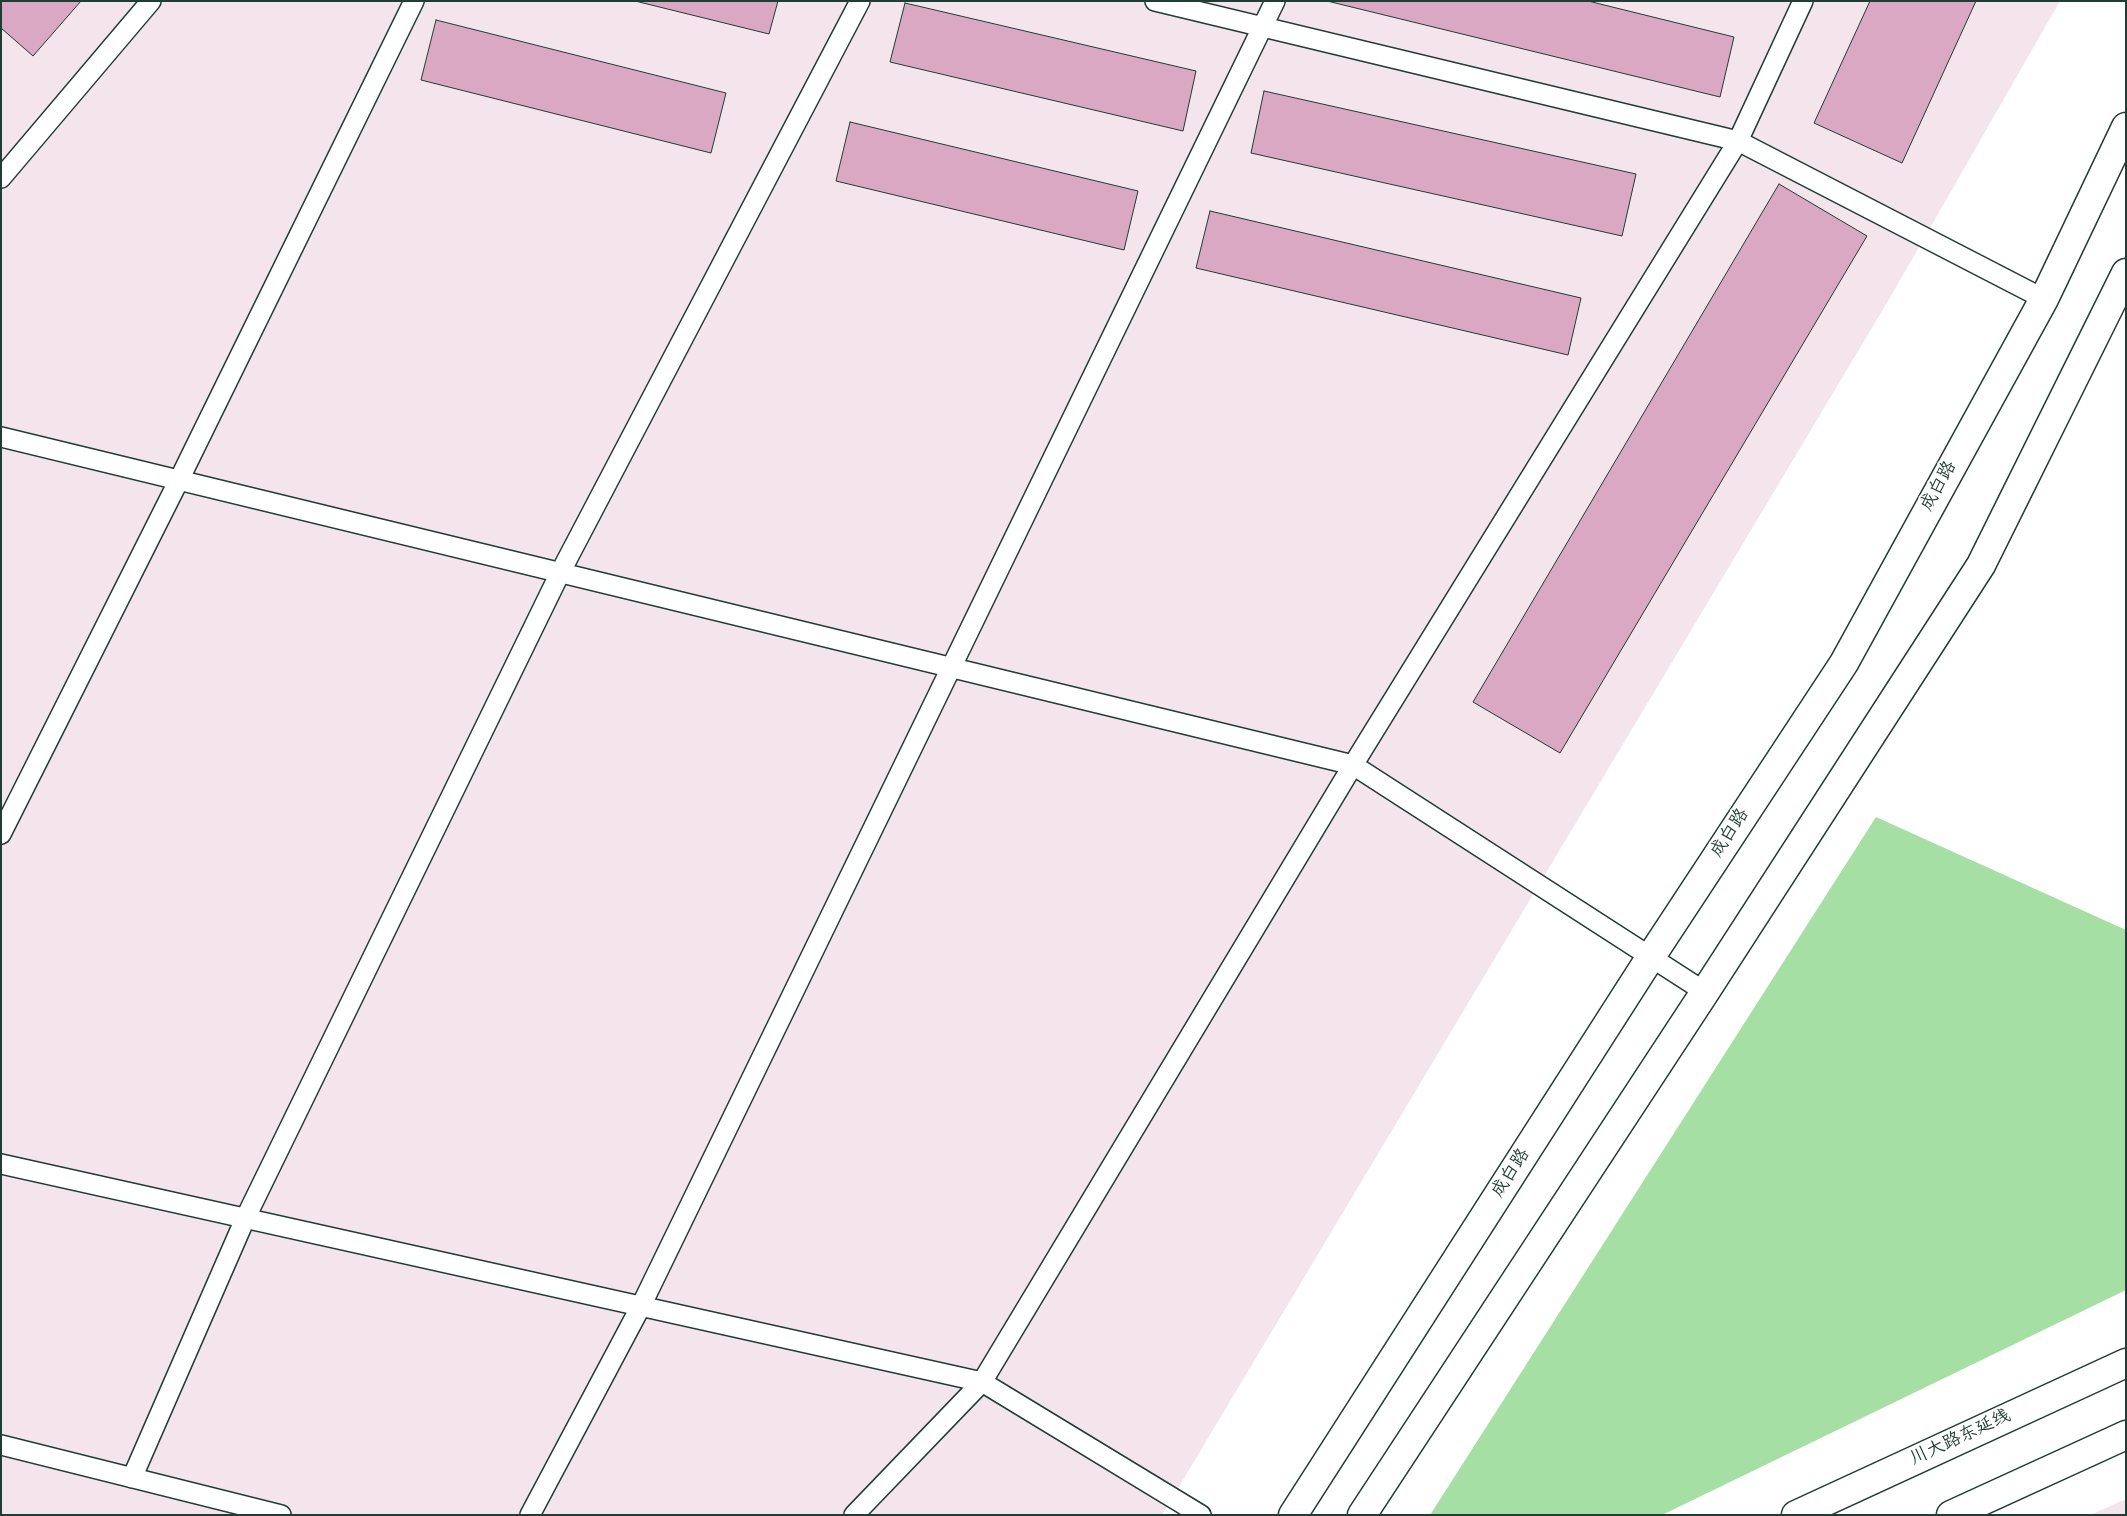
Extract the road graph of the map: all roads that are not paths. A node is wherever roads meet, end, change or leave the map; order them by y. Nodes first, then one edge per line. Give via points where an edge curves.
1 (151, 1) edge
2 (414, 1) edge
3 (860, 1) edge
4 (1155, 1) edge
5 (1275, 1) edge
6 (1803, 1) edge
7 (1263, 27) junction
8 (2126, 127) edge
9 (1738, 141) junction
10 (1, 178) edge
11 (2126, 273) edge
12 (2044, 299) junction
13 (1, 437) edge
14 (179, 480) junction
15 (560, 573) junction
16 (950, 668) junction
17 (1353, 765) junction
18 (1, 834) edge
19 (1650, 958) junction
20 (1706, 992) junction
21 (1, 1164) edge
22 (245, 1219) junction
23 (640, 1306) junction
24 (2126, 1363) edge
25 (982, 1382) junction
26 (2126, 1436) edge
27 (1, 1445) edge
28 (132, 1478) junction
29 (281, 1515) edge
30 (530, 1515) edge
31 (854, 1515) edge
32 (1201, 1515) edge
33 (1293, 1515) edge
34 (1362, 1515) edge
35 (1796, 1515) edge
36 (1951, 1515) edge

1 - 10 lane
2 - 14 lane
3 - 15 lane
4 - 7 lane
5 - 7 lane
6 - 9 lane
7 - 9 lane
7 - 16 lane
8 - 12 street, 成白路
9 - 12 lane
9 - 17 lane
11 - 20 street via 1981,565
12 - 19 street, 成白路 via 1844,663
13 - 14 lane
14 - 15 lane
14 - 18 lane
15 - 16 lane
15 - 22 lane
16 - 17 lane
16 - 23 lane
17 - 19 lane
17 - 25 lane
19 - 20 lane
19 - 33 street, 成白路
20 - 34 street
21 - 22 lane
22 - 23 lane
22 - 28 lane
23 - 25 lane
23 - 30 lane
24 - 35 street, 川大路东延线
25 - 31 lane
25 - 32 lane
26 - 36 street
27 - 28 lane
28 - 29 lane

